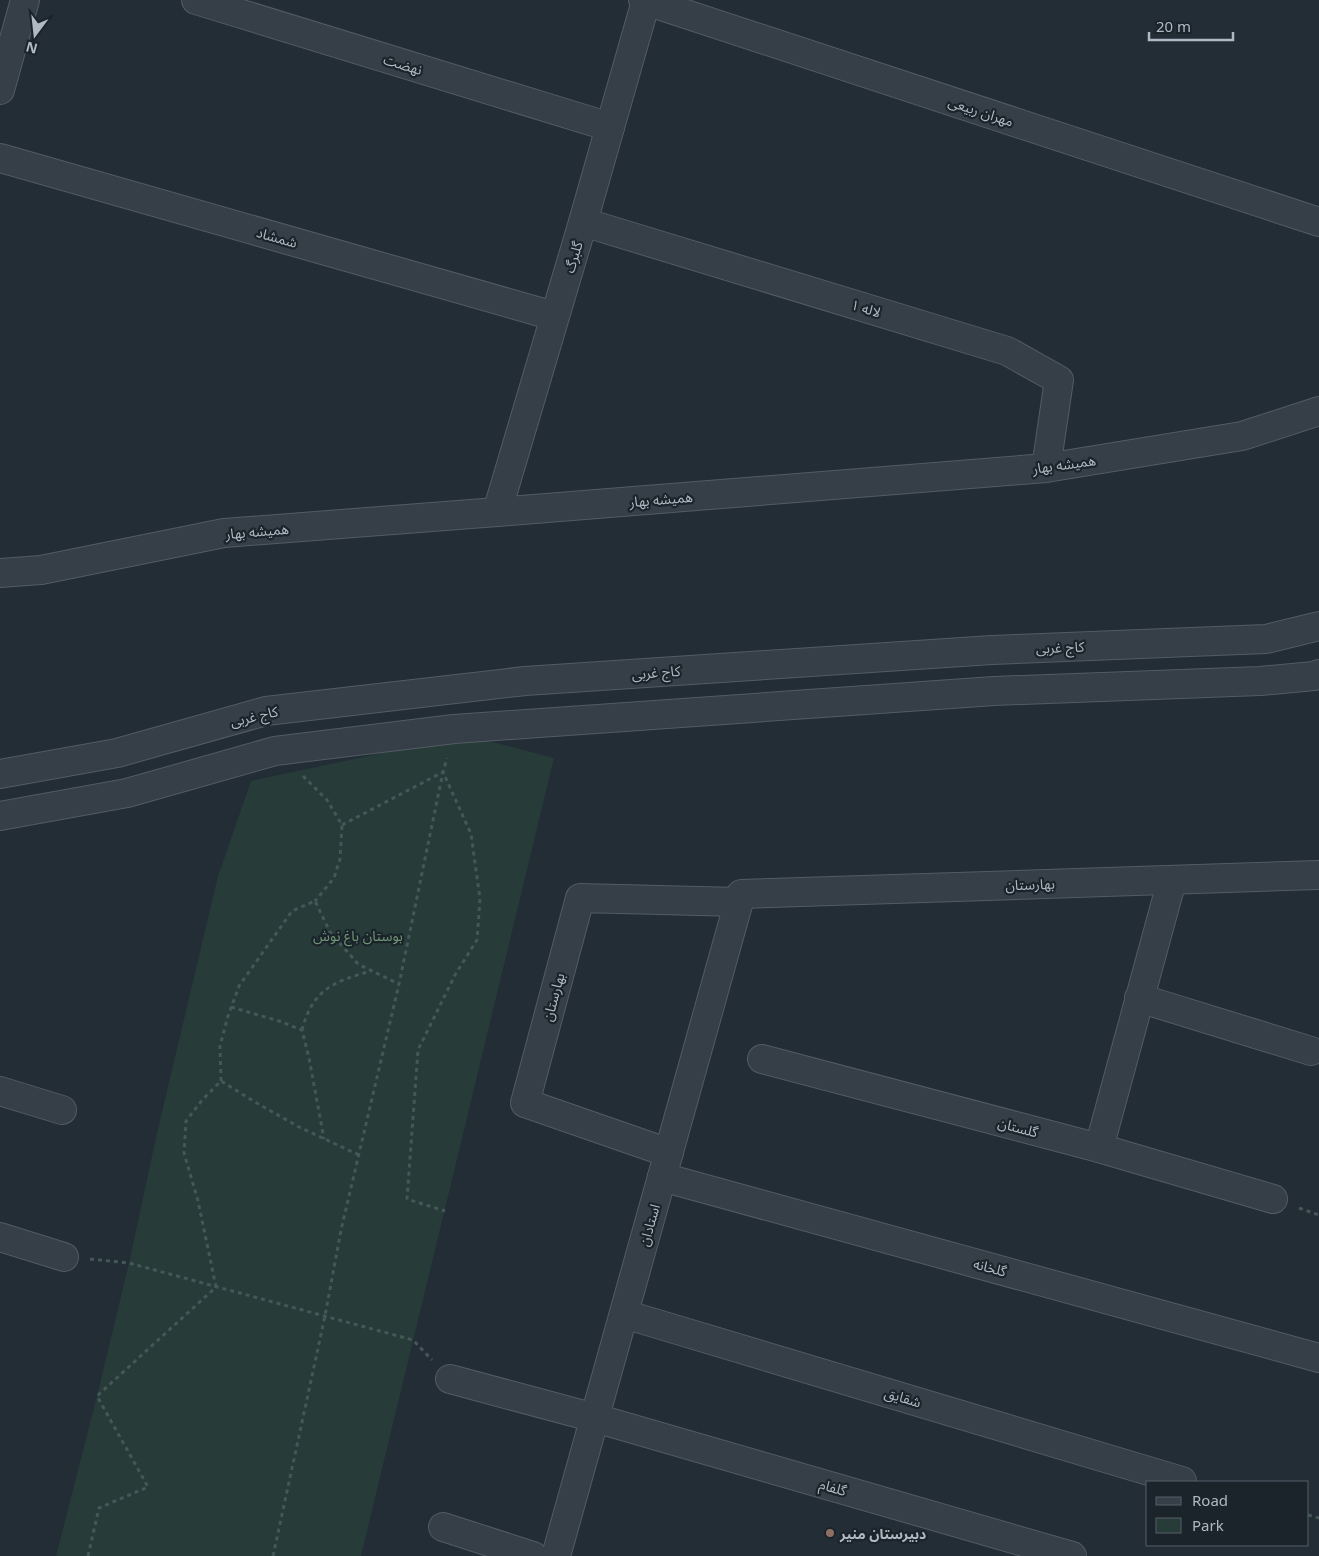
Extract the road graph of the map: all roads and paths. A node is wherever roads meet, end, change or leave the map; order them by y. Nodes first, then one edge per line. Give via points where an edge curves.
1 (25, 0) edge
2 (196, 0) edge
3 (645, 0) edge
4 (0, 90) edge
5 (610, 127) junction
6 (0, 158) edge
7 (583, 222) junction
8 (1319, 222) edge
9 (554, 316) junction
10 (1319, 411) edge
11 (1046, 468) junction
12 (497, 512) junction
13 (0, 573) edge
14 (1319, 626) edge
15 (1004, 650) junction
16 (1319, 674) edge
17 (525, 681) junction
18 (1008, 691) junction
19 (529, 723) junction
20 (297, 771) dead end
21 (443, 772) junction
22 (0, 774) edge
23 (0, 816) edge
24 (342, 825) junction
25 (1319, 875) edge
26 (1172, 880) junction
27 (740, 898) junction
28 (315, 901) junction
29 (371, 970) junction
30 (398, 984) junction
31 (1139, 998) junction
32 (231, 1007) junction
33 (302, 1030) junction
34 (1311, 1051) dead end
35 (762, 1059) dead end
36 (221, 1081) junction
37 (0, 1091) edge
38 (62, 1110) dead end
39 (324, 1139) junction
40 (1099, 1148) junction
41 (359, 1155) junction
42 (665, 1165) junction
43 (1273, 1199) dead end
44 (445, 1211) dead end
45 (0, 1237) edge
46 (64, 1256) joint
47 (216, 1287) junction
48 (624, 1314) junction
49 (325, 1316) junction
50 (413, 1340) dead end
51 (1319, 1358) edge
52 (450, 1379) dead end
53 (595, 1418) junction
54 (1182, 1481) dead end
55 (443, 1527) dead end
56 (88, 1556) edge
57 (272, 1556) edge
58 (533, 1556) edge
59 (556, 1556) edge
60 (1072, 1556) edge

1 - 4 street
2 - 5 street, نهضت
3 - 5 street, گلبرگ
3 - 8 street, مهران ربیعی
5 - 7 street, گلبرگ
6 - 9 street, شمشاد
7 - 9 street, گلبرگ
7 - 11 street, لاله ۱ via 1007,351 1059,380
9 - 12 street, گلبرگ
10 - 11 street, همیشه بهار via 1242,436
11 - 12 street, همیشه بهار
12 - 13 street, همیشه بهار via 224,533 41,570
14 - 15 street, کاج غربی via 1266,639
15 - 17 street, کاج غربی
15 - 18 street
16 - 18 street via 1260,681
17 - 19 street
17 - 22 street, کاج غربی via 266,711 117,753
18 - 19 street
19 - 23 street via 274,751 127,793
20 - 24 path via 327,800
21 - 24 path
21 - 30 path
21 - 44 path via 471,834 480,900 477,940 454,975 418,1050 407,1199
24 - 28 path via 340,859 334,878
25 - 26 street, بهارستان
26 - 27 street, بهارستان
26 - 31 street
27 - 42 street, استادان
27 - 42 street, بهارستان via 580,898 525,1103
28 - 29 path via 330,932 358,964
28 - 32 path via 292,911 239,986
29 - 30 path
29 - 33 path via 346,978 322,992 307,1012
30 - 41 path
31 - 34 street
31 - 40 street
32 - 33 path
32 - 36 path via 220,1046
33 - 39 path
35 - 40 street, گلستان
36 - 39 path
36 - 47 path via 186,1121 184,1153
37 - 38 street
39 - 41 path
40 - 43 street, گلستان
41 - 49 path
42 - 48 street, استادان
42 - 51 street, گلخانه
45 - 46 street
46 - 47 path via 129,1263
47 - 49 path
47 - 56 path via 97,1396 148,1487 99,1508
48 - 53 street, استادان
48 - 54 street, شقایق
49 - 50 path
49 - 57 path
52 - 53 street, گلفام
53 - 59 street, استادان
53 - 60 street, گلفام
55 - 58 street

